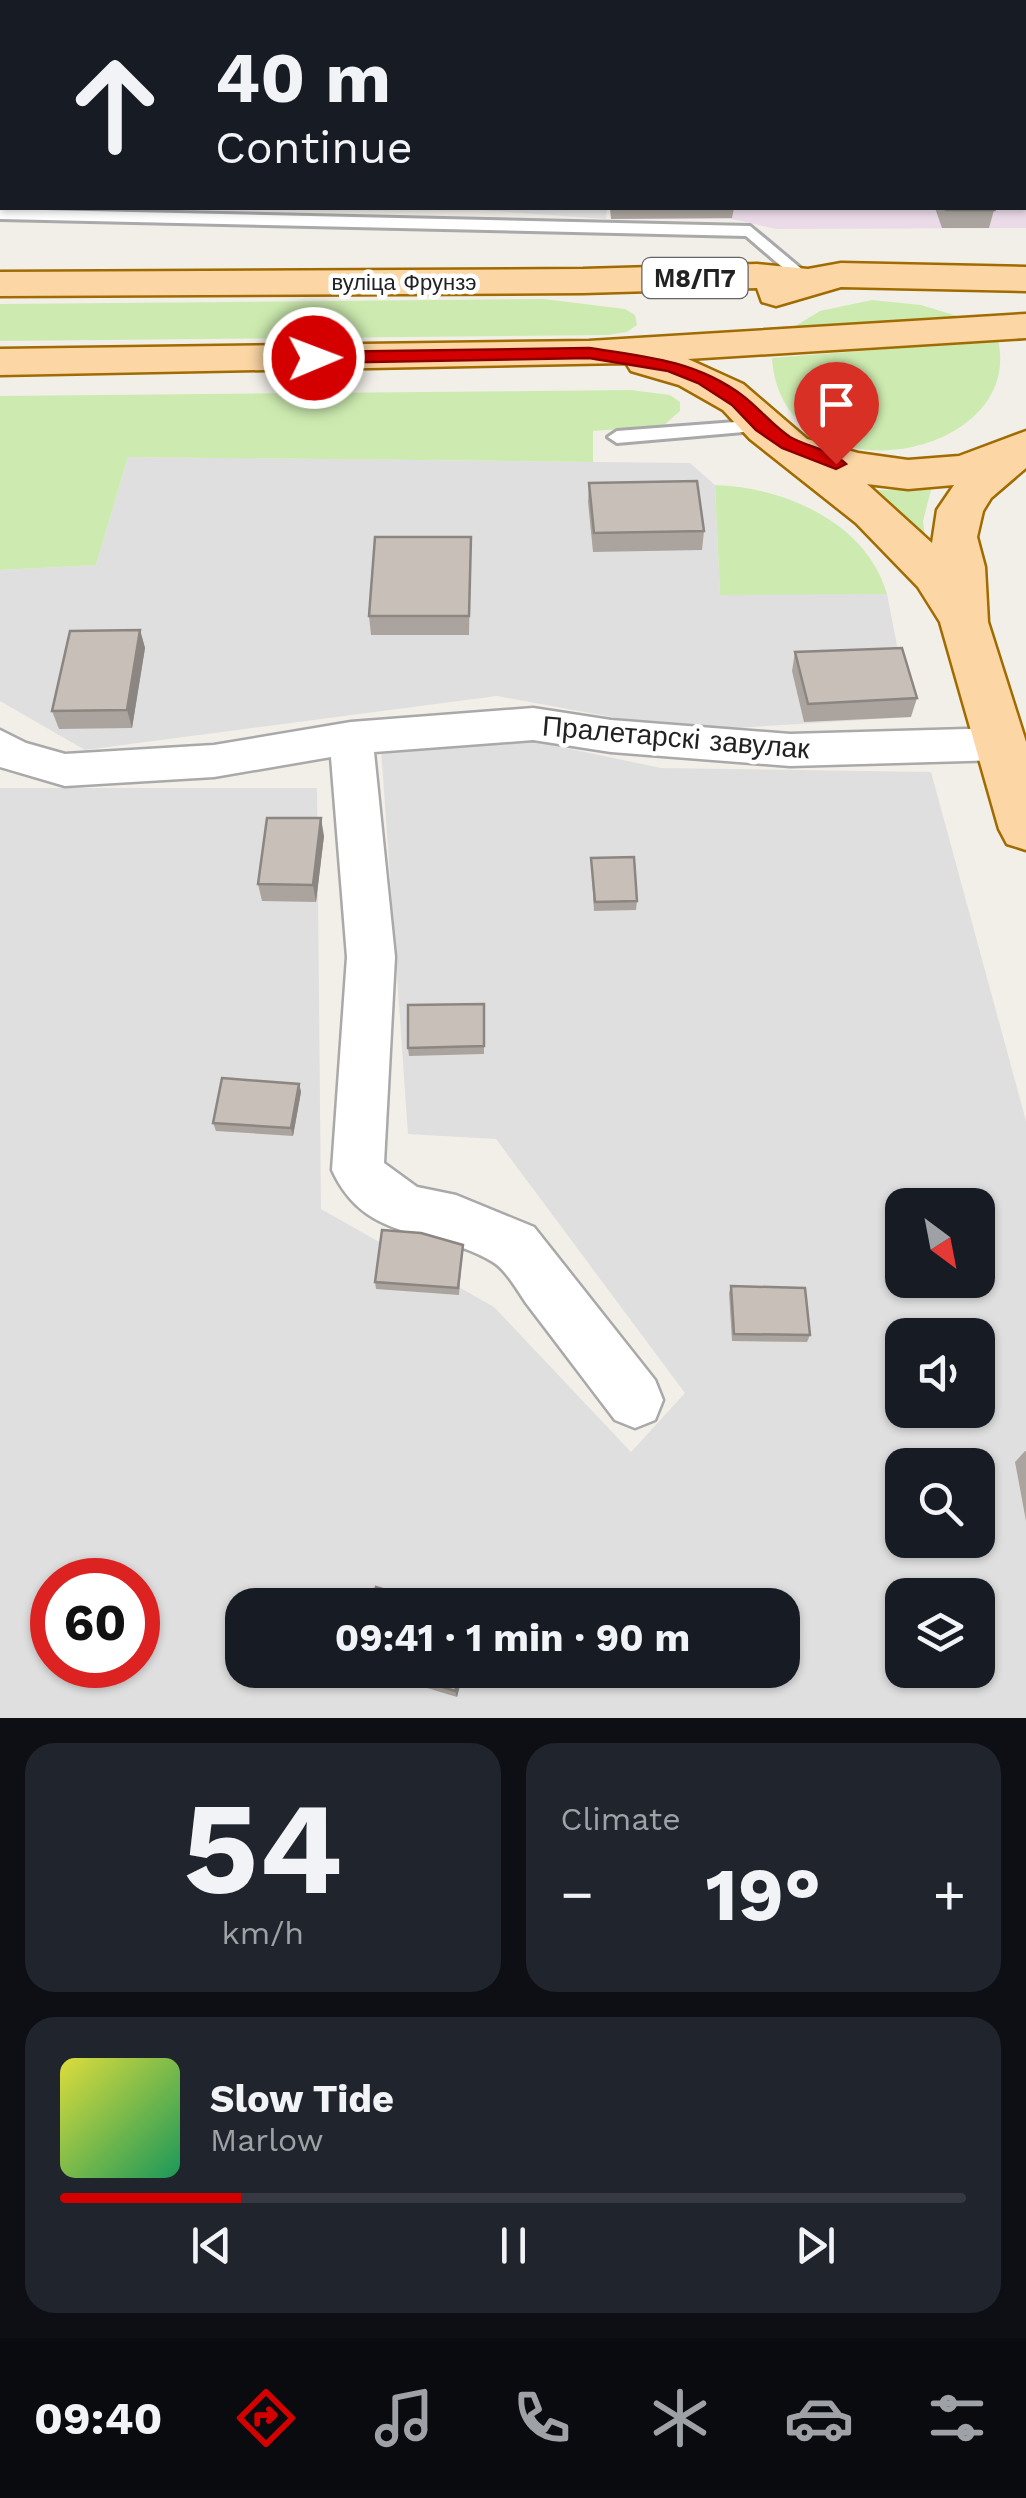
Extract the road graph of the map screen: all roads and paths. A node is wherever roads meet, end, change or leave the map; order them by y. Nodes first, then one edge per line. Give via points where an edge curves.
1 (746, 210) edge
2 (0, 214) edge
3 (750, 231) junction
4 (915, 278) junction
5 (1026, 278) edge
6 (808, 281) junction
7 (0, 284) edge
8 (1026, 326) edge
9 (725, 348) junction
10 (589, 353) junction
11 (0, 362) edge
12 (763, 424) junction
13 (617, 436) dead end
14 (1025, 459) edge
15 (964, 622) junction
16 (352, 738) junction
17 (1002, 744) junction
18 (0, 746) edge
19 (1026, 829) edge
20 (635, 1400) dead end

1 - 3 lane
2 - 3 lane
3 - 6 lane
4 - 5 main road, вуліца Фрунзэ
4 - 6 main road, вуліца Фрунзэ / М8/П7 via 842,275
4 - 8 main road, М8/П7 via 976,296
6 - 7 main road, вуліца Фрунзэ / М8/П7 via 757,276
6 - 9 main road, вуліца Фрунзэ / М8/П7 via 769,296 740,319
8 - 9 main road
9 - 10 main road
9 - 12 main road via 729,384
10 - 11 main road
10 - 12 main road via 672,366 704,379
12 - 13 lane
12 - 14 main road via 836,464 887,474 939,474
12 - 15 main road via 912,550
14 - 15 main road via 975,488 960,510 954,537
15 - 17 main road
16 - 17 street, Пралетарскі завулак via 533,724 790,750
16 - 18 street, Пралетарскі завулак via 214,761 65,770
16 - 20 street via 372,956 358,1170 373,1189 407,1210 456,1220 514,1245
17 - 19 main road

